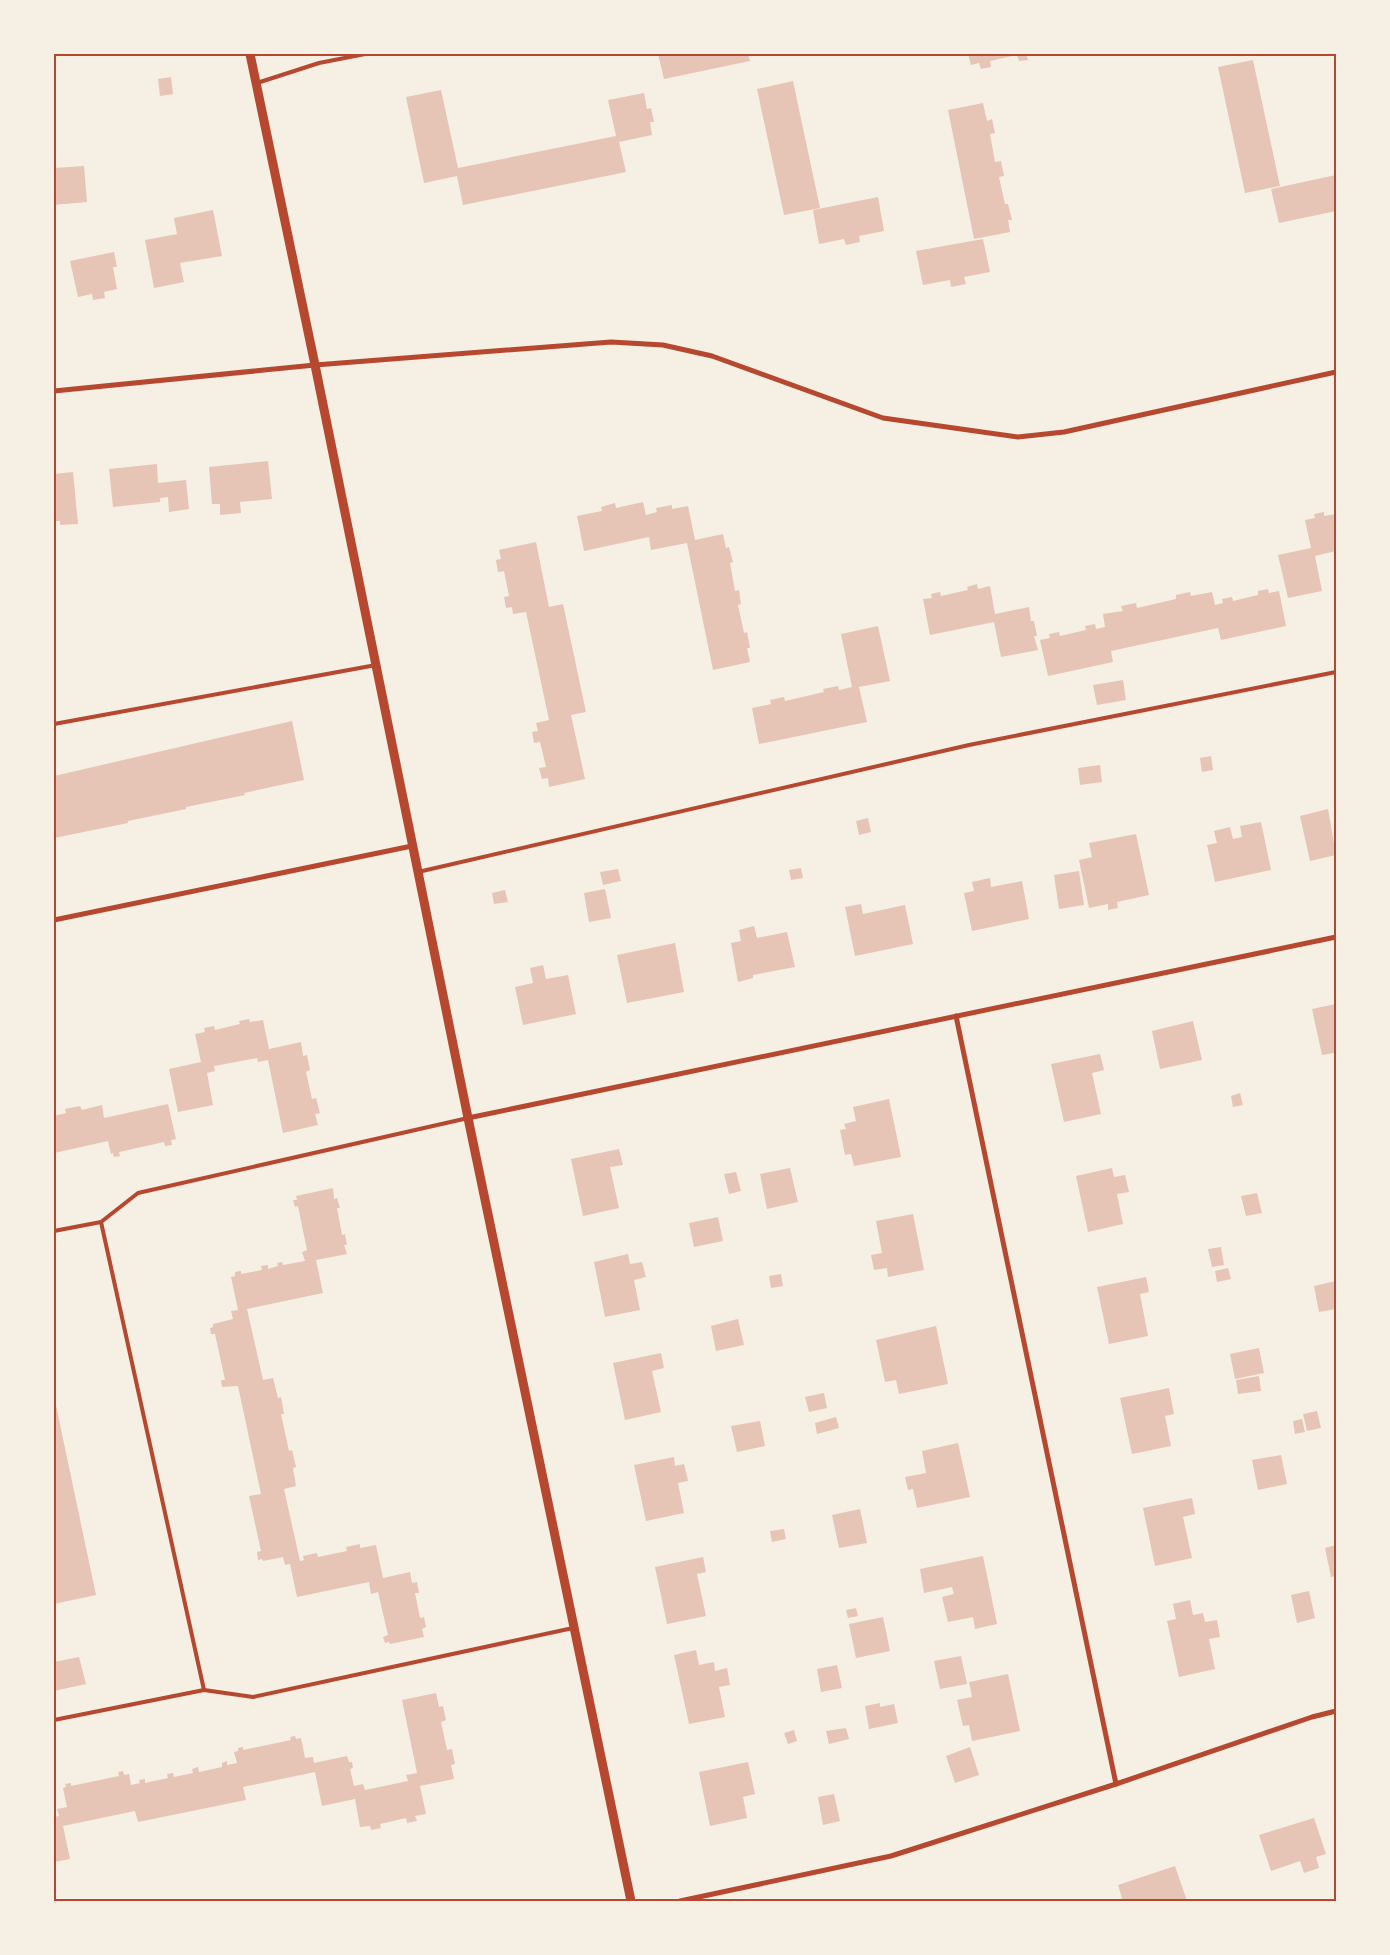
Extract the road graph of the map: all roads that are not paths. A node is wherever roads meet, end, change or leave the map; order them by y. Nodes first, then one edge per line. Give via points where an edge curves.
1 (250, 54) edge
2 (365, 54) edge
3 (256, 83) junction
4 (316, 365) junction
5 (1336, 372) edge
6 (54, 391) edge
7 (376, 665) junction
8 (1336, 672) edge
9 (54, 724) edge
10 (412, 846) junction
11 (418, 872) junction
12 (54, 920) edge
13 (1336, 937) edge
14 (956, 1016) junction
15 (468, 1118) junction
16 (101, 1222) junction
17 (54, 1231) edge
18 (574, 1628) junction
19 (204, 1690) junction
20 (1336, 1711) edge
21 (54, 1720) edge
22 (1116, 1784) junction
23 (631, 1901) edge
24 (680, 1901) edge

1 - 3 street
2 - 3 lane via 319,63
3 - 4 street
4 - 5 street via 610,342 662,345 712,356 883,418 1018,436 1064,432
4 - 6 street
4 - 7 street
7 - 9 lane
7 - 10 street
8 - 11 lane via 968,745
10 - 11 street
10 - 12 street
11 - 15 street
13 - 14 street
14 - 15 street
14 - 22 street
15 - 16 lane via 138,1193
15 - 18 street
16 - 17 lane
16 - 19 lane
18 - 19 lane via 253,1697
18 - 23 street
19 - 21 lane
20 - 22 street
22 - 24 street via 891,1856

